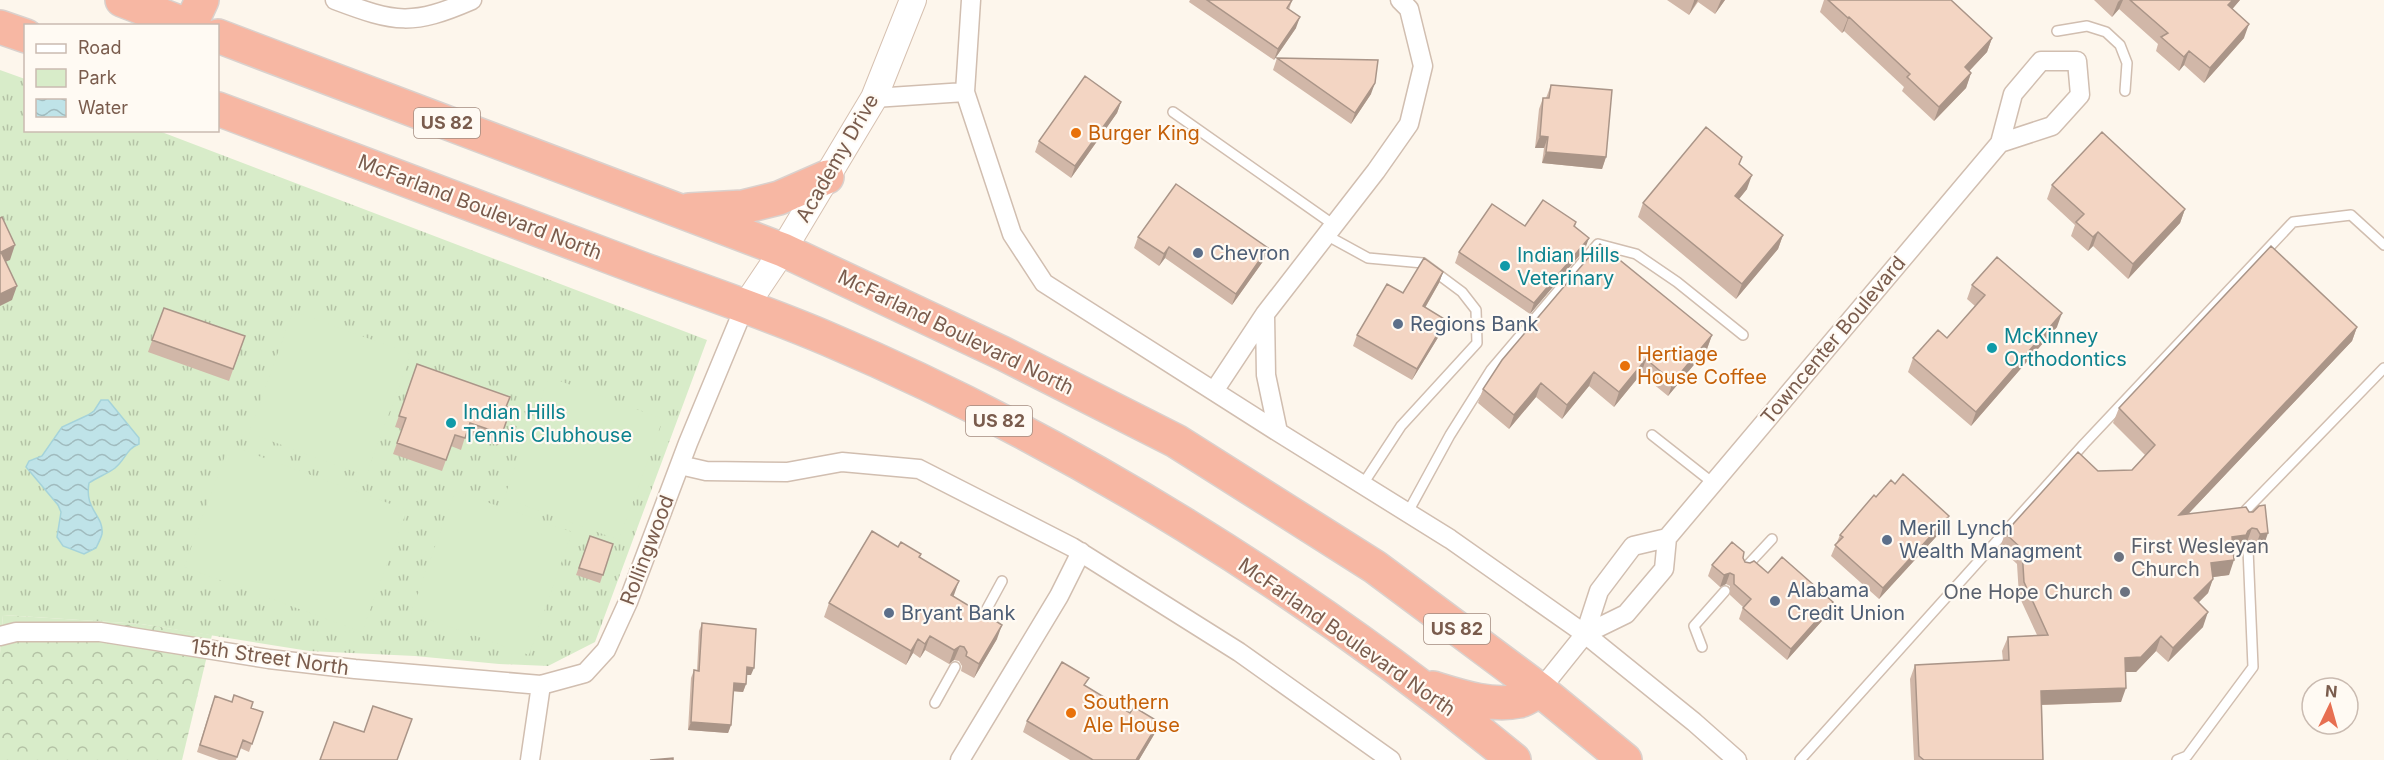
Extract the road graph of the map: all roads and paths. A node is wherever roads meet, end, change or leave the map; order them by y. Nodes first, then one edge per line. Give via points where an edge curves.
1 (122, 0) edge
2 (201, 0) edge
3 (335, 0) edge
4 (472, 0) edge
5 (913, 0) edge
6 (971, 0) edge
7 (1400, 0) edge
8 (184, 24) edge
9 (190, 24) edge
10 (0, 27) edge
11 (2057, 31) dead end
12 (24, 35) edge
13 (219, 36) edge
14 (2125, 91) dead end
15 (965, 92) junction
16 (874, 98) junction
17 (219, 109) edge
18 (1173, 112) dead end
19 (2000, 142) junction
20 (827, 177) junction
21 (676, 210) junction
22 (1330, 230) junction
23 (2384, 245) edge
24 (783, 250) junction
25 (744, 308) junction
26 (1265, 314) junction
27 (1743, 335) dead end
28 (2384, 368) edge
29 (1214, 392) junction
30 (1278, 432) junction
31 (1652, 435) dead end
32 (680, 465) junction
33 (1713, 483) junction
34 (1363, 484) junction
35 (1408, 512) junction
36 (2247, 520) edge
37 (1667, 538) junction
38 (1772, 539) dead end
39 (2248, 549) edge
40 (1081, 552) junction
41 (1745, 568) edge
42 (1002, 581) dead end
43 (1725, 591) edge
44 (977, 627) edge
45 (1585, 634) junction
46 (0, 636) edge
47 (1702, 647) dead end
48 (955, 667) edge
49 (1416, 684) junction
50 (541, 685) junction
51 (1540, 690) junction
52 (935, 703) dead end
53 (530, 760) edge
54 (960, 760) edge
55 (1391, 760) edge
56 (1514, 760) edge
57 (1625, 760) edge
58 (1737, 760) edge
59 (1800, 760) edge
60 (2176, 760) edge

1 - 8 highway
2 - 9 highway
3 - 4 street via 375,15 404,20 444,12
5 - 16 street, Academy Drive
6 - 15 street
7 - 22 street via 1408,9 1423,66 1409,124
10 - 12 highway
11 - 14 lane via 2087,26 2106,32 2120,45 2127,63
13 - 21 highway, McFarland Boulevard North / US 82
15 - 16 street
15 - 29 street via 1012,234 1044,283
16 - 20 street, Academy Drive
17 - 25 highway, McFarland Boulevard North / US 82
18 - 22 lane
19 - 19 street via 2052,126 2080,95 2077,61 2041,61 2013,94
19 - 33 street, Towncenter Boulevard
20 - 21 highway via 779,198 743,207
20 - 24 street, Academy Drive
21 - 24 highway, McFarland Boulevard North / US 82
22 - 26 street
22 - 34 lane via 1368,258 1423,263 1462,292 1476,310 1477,344 1401,426
23 - 59 lane via 2351,215 2294,222 2084,444
24 - 25 street, Academy Drive
24 - 51 highway, McFarland Boulevard North / US 82 via 992,348 1176,441 1375,567
25 - 32 street, Rollingwood
25 - 49 highway, McFarland Boulevard North / US 82 via 827,338 1059,453 1240,561
26 - 29 street
26 - 30 street via 1266,375
27 - 35 lane via 1636,254 1598,244 1491,370
28 - 36 lane via 2246,510
29 - 30 street
30 - 34 street
31 - 33 lane
32 - 40 street via 706,471 787,472 843,462 919,469
32 - 50 street, Rollingwood via 606,650 585,673
33 - 37 street, Towncenter Boulevard
34 - 35 street
35 - 45 street
37 - 45 street via 1664,568 1626,614
37 - 45 street via 1633,546 1599,591
38 - 41 lane
39 - 60 lane via 2253,667 2187,756
40 - 54 street via 1059,596
40 - 55 street via 1239,652
42 - 44 lane
43 - 47 lane via 1694,626
45 - 51 street
45 - 58 street
46 - 50 street, 15th Street North via 16,632 100,632 269,659
48 - 52 lane
49 - 51 highway via 1502,702 1521,701
49 - 56 highway, McFarland Boulevard North / US 82
50 - 53 street
51 - 57 highway, McFarland Boulevard North / US 82

